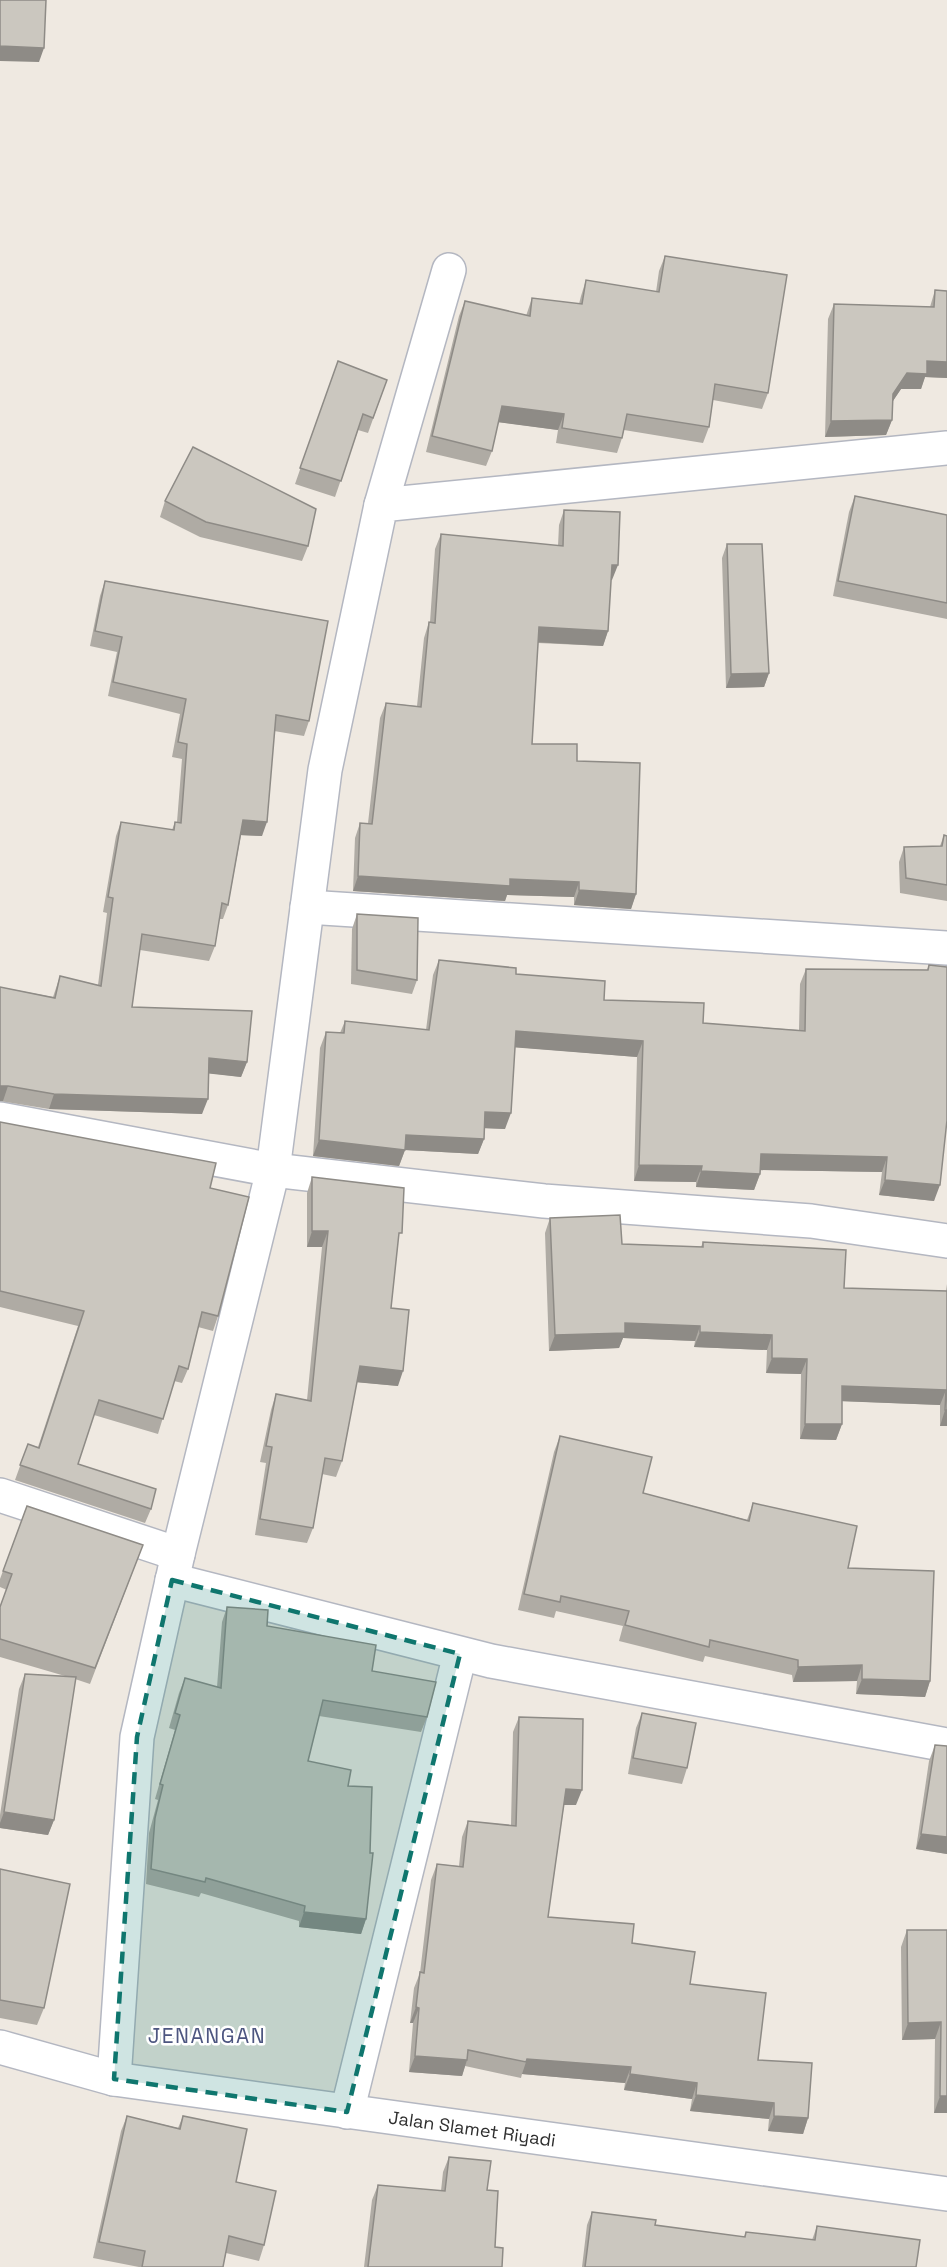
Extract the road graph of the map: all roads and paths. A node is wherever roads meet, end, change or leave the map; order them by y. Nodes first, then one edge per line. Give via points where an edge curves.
1 (449, 270) dead end
2 (947, 448) edge
3 (381, 505) junction
4 (307, 907) junction
5 (947, 948) edge
6 (0, 1119) edge
7 (273, 1170) junction
8 (947, 1241) edge
9 (0, 1495) edge
10 (175, 1567) junction
11 (460, 1654) junction
12 (947, 1745) edge
13 (0, 2047) edge
14 (114, 2079) junction
15 (347, 2112) junction
16 (947, 2194) edge

1 - 3 street
2 - 3 street
3 - 4 street via 326,770
4 - 5 street
4 - 7 street
6 - 7 street
7 - 8 street via 544,1201 811,1221
7 - 10 street
9 - 10 street
10 - 11 street
10 - 14 street via 137,1737
11 - 12 street
11 - 15 street
13 - 14 street, Jalan Slamet Riyadi
14 - 15 street, Jalan Slamet Riyadi
15 - 16 street, Jalan Slamet Riyadi

